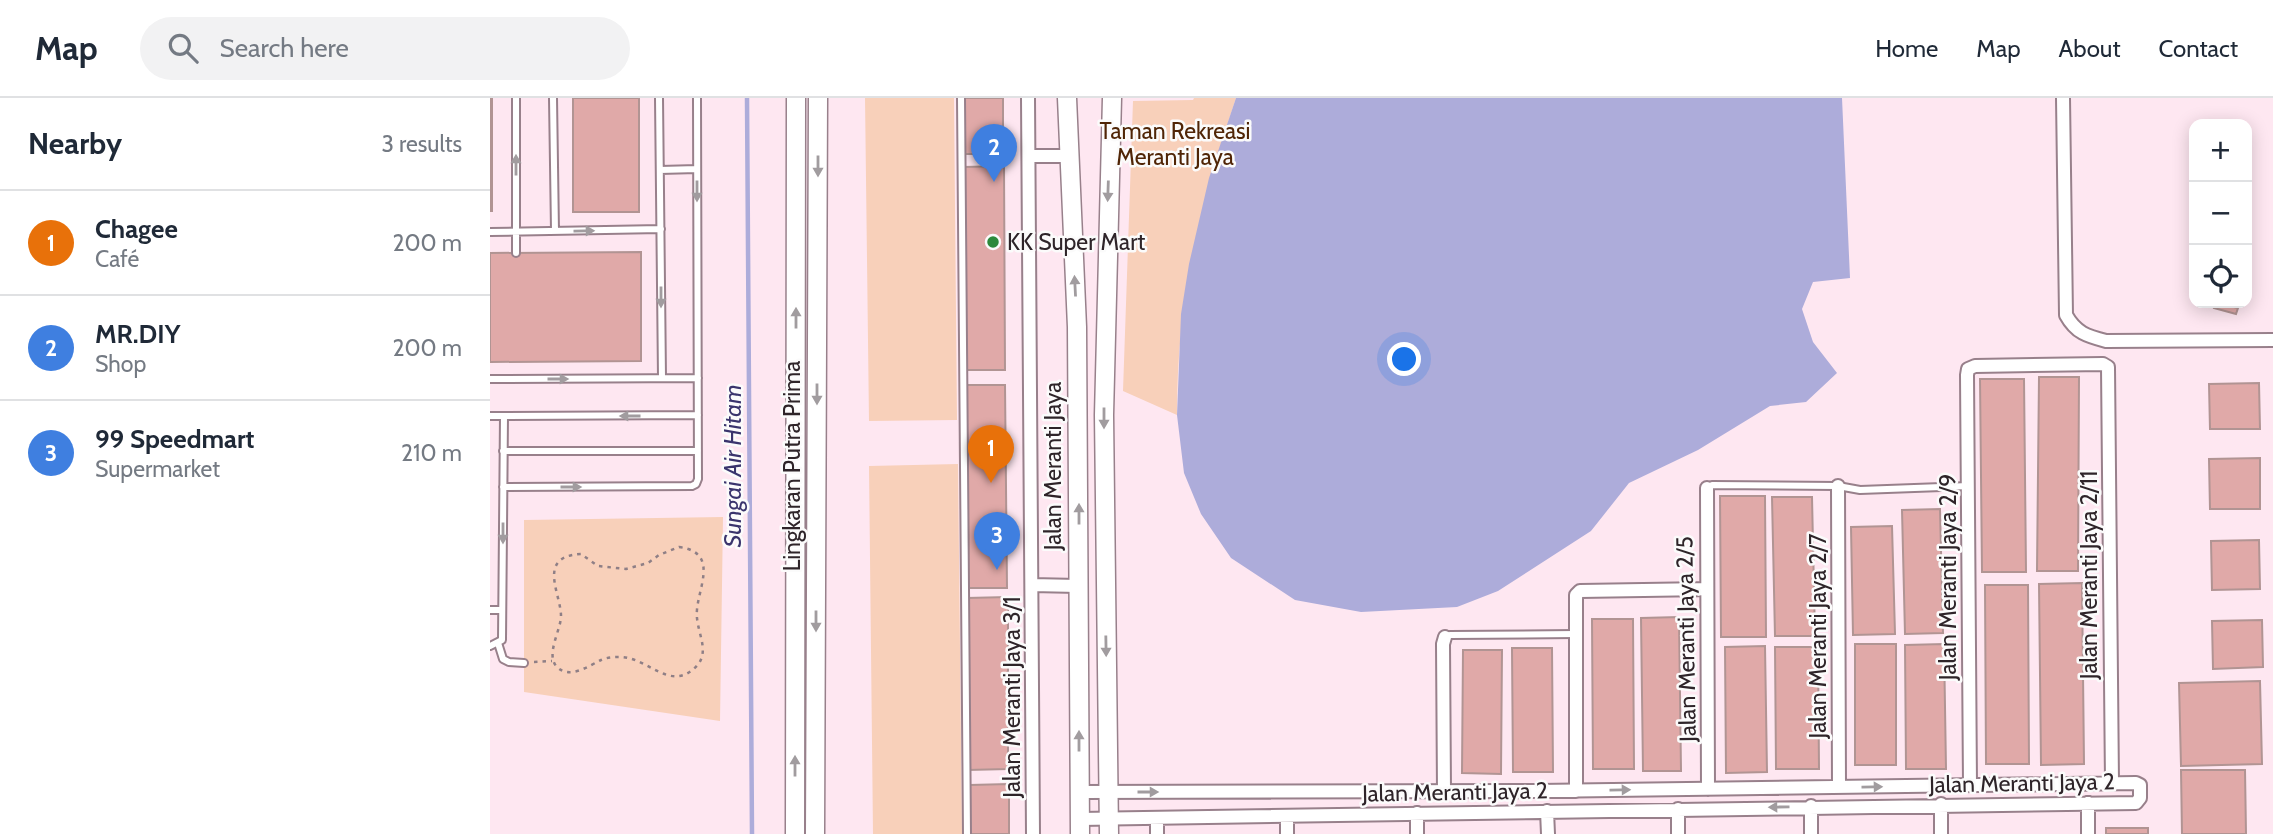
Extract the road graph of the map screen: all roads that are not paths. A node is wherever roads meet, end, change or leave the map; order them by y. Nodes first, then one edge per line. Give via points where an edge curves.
1 (516, 98) edge
2 (553, 98) edge
3 (659, 98) edge
4 (697, 98) edge
5 (796, 98) edge
6 (818, 98) edge
7 (961, 98) edge
8 (1028, 98) edge
9 (1112, 98) edge
10 (2063, 98) edge
11 (1068, 99) edge
12 (1029, 156) junction
13 (1069, 156) junction
14 (697, 169) junction
15 (660, 170) junction
16 (661, 229) junction
17 (555, 231) junction
18 (490, 232) edge
19 (516, 232) junction
20 (516, 253) dead end
21 (2273, 340) edge
22 (2108, 367) joint
23 (662, 378) junction
24 (698, 378) junction
25 (490, 379) edge
26 (698, 415) junction
27 (490, 416) edge
28 (504, 416) junction
29 (503, 451) junction
30 (698, 451) junction
31 (1838, 486) junction
32 (1969, 486) junction
33 (503, 487) junction
34 (1707, 488) joint
35 (1032, 586) junction
36 (1078, 586) junction
37 (1707, 589) junction
38 (490, 610) edge
39 (502, 610) junction
40 (1576, 634) junction
41 (1445, 637) joint
42 (498, 643) junction
43 (490, 646) edge
44 (524, 663) road end
45 (2112, 783) junction
46 (1970, 785) junction
47 (1839, 787) junction
48 (1743, 788) junction
49 (1708, 789) junction
50 (1444, 791) junction
51 (1485, 791) junction
52 (1576, 791) junction
53 (1080, 792) junction
54 (1108, 792) junction
55 (1234, 792) junction
56 (2088, 803) junction
57 (1941, 804) junction
58 (1811, 806) junction
59 (1744, 808) junction
60 (1678, 809) junction
61 (1547, 811) junction
62 (1486, 812) junction
63 (1417, 813) junction
64 (1287, 816) junction
65 (1233, 817) junction
66 (1157, 818) junction
67 (1109, 826) edge
68 (1080, 827) edge
69 (795, 834) edge
70 (815, 834) edge
71 (967, 834) edge
72 (1033, 834) edge
73 (1157, 834) edge
74 (1287, 834) edge
75 (1417, 834) edge
76 (1548, 834) edge
77 (1678, 834) edge
78 (1811, 834) edge
79 (1941, 834) edge
80 (2088, 834) edge

19 -> 1 lane
2 - 17 lane
3 - 15 lane
4 - 14 lane
69 -> 5 main road, Lingkaran Putra Prima
6 -> 70 main road, Lingkaran Putra Prima
7 - 71 lane
8 - 12 street, Jalan Meranti Jaya 3/1
9 -> 54 main road via 1104,415
10 - 21 street via 2066,315 2073,328 2106,341
11 - 13 main road, Jalan Meranti Jaya
12 - 13 street
12 - 35 street, Jalan Meranti Jaya 3/1
36 -> 13 main road, Jalan Meranti Jaya via 1077,327
14 - 15 lane
14 -> 24 lane
15 - 16 lane
17 -> 16 lane
16 -> 23 lane
17 - 19 lane
18 - 19 lane
19 - 20 lane
22 - 32 street, Jalan Meranti Jaya 2/9 via 1968,369
22 - 45 street, Jalan Meranti Jaya 2/11
23 - 24 lane
25 -> 23 lane
24 - 26 lane
26 -> 28 lane
26 - 30 lane
27 - 28 lane
28 - 29 lane
29 - 30 lane
29 - 33 lane
33 -> 30 lane via 692,486 698,479
31 - 32 lane via 1860,490
31 - 34 lane
31 - 47 street, Jalan Meranti Jaya 2/7
32 - 46 street, Jalan Meranti Jaya 2/9
33 -> 39 lane
34 - 37 street, Jalan Meranti Jaya 2/5
35 - 36 street
35 - 72 street, Jalan Meranti Jaya 3/1
53 -> 36 main road, Jalan Meranti Jaya
37 - 40 street via 1580,591 1576,595
37 - 49 street, Jalan Meranti Jaya 2/5
38 - 39 lane
39 - 42 lane via 502,640
40 - 41 lane
40 - 52 street
41 - 50 street
42 - 43 lane
42 - 44 lane via 503,659
45 - 46 street, Jalan Meranti Jaya 2
45 - 56 street, Jalan Meranti Jaya 2 via 2140,785 2140,798 2136,803
47 -> 46 street, Jalan Meranti Jaya 2
47 - 48 street, Jalan Meranti Jaya 2
48 - 49 street, Jalan Meranti Jaya 2
48 - 59 street
52 -> 49 street, Jalan Meranti Jaya 2
50 - 51 street, Jalan Meranti Jaya 2
50 - 55 street, Jalan Meranti Jaya 2
51 - 52 street, Jalan Meranti Jaya 2
51 - 62 street
53 - 54 street, Jalan Meranti Jaya 2
53 - 68 main road, Jalan Meranti Jaya
54 -> 55 street, Jalan Meranti Jaya 2
54 - 67 main road
55 - 65 street
56 - 57 street, Jalan Meranti Jaya 2
56 - 80 street
57 - 58 street, Jalan Meranti Jaya 2
57 - 79 street
58 -> 59 street, Jalan Meranti Jaya 2
58 - 78 street
59 - 60 street, Jalan Meranti Jaya 2
60 - 61 street, Jalan Meranti Jaya 2
60 - 77 street
61 - 62 street, Jalan Meranti Jaya 2
61 - 76 street
62 - 63 street, Jalan Meranti Jaya 2
63 - 64 street, Jalan Meranti Jaya 2
63 - 75 street
64 - 65 street, Jalan Meranti Jaya 2
64 - 74 street
65 - 66 street, Jalan Meranti Jaya 2
66 - 67 street, Jalan Meranti Jaya 2
66 - 73 street
67 - 68 street, Jalan Meranti Jaya 2

